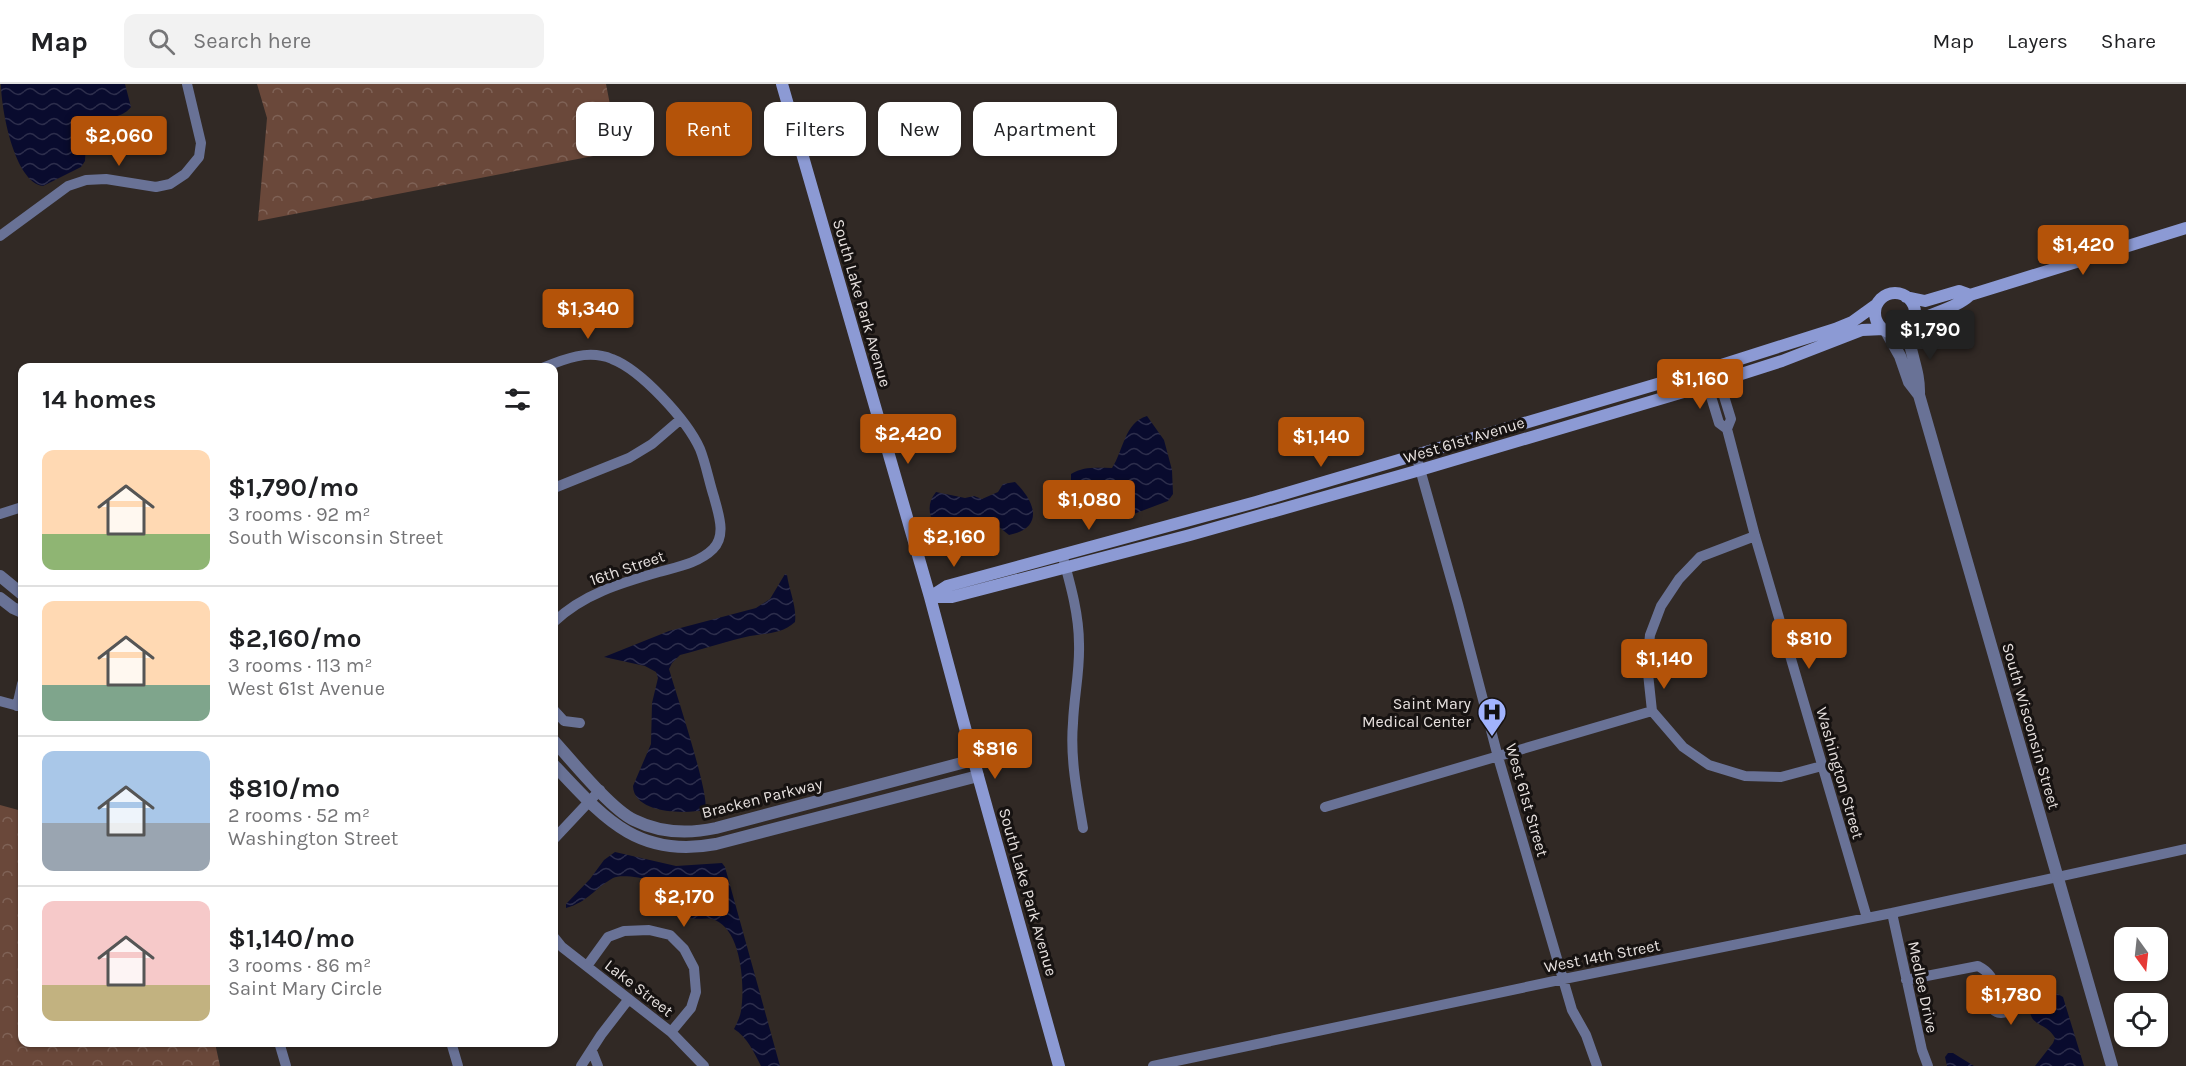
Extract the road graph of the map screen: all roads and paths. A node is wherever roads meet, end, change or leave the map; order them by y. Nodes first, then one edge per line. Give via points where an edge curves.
1 (187, 84) edge
2 (782, 84) edge
3 (2186, 228) edge
4 (0, 236) edge
5 (1970, 295) junction
6 (1905, 297) junction
7 (1877, 304) junction
8 (1910, 326) junction
9 (1885, 330) junction
10 (554, 363) edge
11 (1709, 369) junction
12 (1713, 383) junction
13 (1919, 395) junction
14 (681, 419) junction
15 (1416, 455) junction
16 (1420, 470) junction
17 (558, 486) edge
18 (18, 508) edge
19 (0, 514) edge
20 (1755, 536) junction
21 (1062, 554) junction
22 (1066, 568) junction
23 (0, 576) edge
24 (18, 591) edge
25 (930, 597) junction
26 (0, 598) edge
27 (18, 610) edge
28 (558, 618) edge
29 (0, 701) edge
30 (18, 706) edge
31 (1652, 711) junction
32 (558, 714) edge
33 (580, 723) dead end
34 (558, 745) edge
35 (1498, 757) junction
36 (973, 760) junction
37 (1822, 766) junction
38 (558, 769) edge
39 (978, 776) junction
40 (600, 790) junction
41 (841, 795) junction
42 (588, 801) junction
43 (1325, 807) dead end
44 (845, 810) junction
45 (1083, 828) dead end
46 (558, 835) edge
47 (2186, 849) edge
48 (2057, 876) junction
49 (1892, 913) junction
50 (1867, 918) junction
51 (558, 942) edge
52 (587, 966) junction
53 (1564, 979) junction
54 (1906, 980) junction
55 (1997, 992) dead end
56 (628, 1000) junction
57 (671, 1032) junction
58 (280, 1047) edge
59 (452, 1047) edge
60 (592, 1051) junction
61 (286, 1066) edge
62 (458, 1066) edge
63 (581, 1066) edge
64 (598, 1066) edge
65 (704, 1066) edge
66 (1059, 1066) edge
67 (1153, 1066) edge
68 (1597, 1066) edge
69 (1928, 1066) edge
70 (2112, 1066) edge

1 - 4 street via 201,143 199,157 185,174 156,187 106,179 68,186
2 - 25 main road, South Lake Park Avenue
3 - 5 main road
5 - 6 main road via 1959,291 1925,301
5 - 8 main road
6 - 7 main road via 1893,294
6 - 8 main road via 1914,307
7 - 9 main road via 1877,323
7 - 11 main road, West 61st Avenue via 1835,329
8 - 9 main road via 1899,333
8 - 13 street, South Wisconsin Street via 1908,344 1919,379
9 - 12 main road, West 61st Avenue via 1862,330
9 - 13 street, South Wisconsin Street via 1900,356 1908,382
10 - 14 street via 590,354 610,358 628,366
11 - 12 street, Washington Street
11 - 15 main road, West 61st Avenue
12 - 16 main road, West 61st Avenue
12 - 20 street, Washington Street via 1731,419 1727,429
13 - 48 street, South Wisconsin Street
14 - 17 street via 629,458
14 - 28 street, 16th Street via 699,448 719,515 721,533 714,548 696,561 585,598
15 - 16 street, West 61st Street
15 - 21 main road, West 61st Avenue
16 - 22 main road, West 61st Avenue
16 - 35 street, West 61st Street
18 - 19 street
20 - 31 street via 1700,557 1661,606 1650,635 1647,664
20 - 37 street, Washington Street
21 - 22 street
21 - 25 main road, West 61st Avenue via 947,586
22 - 25 main road, West 61st Avenue via 952,597
22 - 45 street via 1079,642 1072,762
23 - 24 street
25 - 36 main road, South Lake Park Avenue
26 - 27 street
29 - 30 street
31 - 35 street
31 - 37 street via 1683,747 1709,765 1745,776 1781,777
32 - 33 street via 564,721
34 - 40 street, Bracken Parkway
35 - 43 street
35 - 53 street, West 61st Street
36 - 39 main road, South Lake Park Avenue
36 - 41 street, Bracken Parkway
37 - 50 street, Washington Street
38 - 42 street, Bracken Parkway
39 - 44 street, Bracken Parkway
39 - 66 main road, South Lake Park Avenue
40 - 41 street, Bracken Parkway via 632,820 691,833
40 - 42 street
41 - 44 street
42 - 44 street, Bracken Parkway via 613,824 634,836 657,844 690,848
42 - 46 street
47 - 48 street, West 14th Street
48 - 49 street, West 14th Street
48 - 70 street, South Wisconsin Street
49 - 50 street, West 14th Street
49 - 54 street, Medlee Drive
50 - 53 street, West 14th Street
51 - 52 street, Lake Street
52 - 56 street, Lake Street
52 - 57 street via 608,937 649,930 670,935 684,949 694,968 696,992 691,1008
53 - 67 street, West 14th Street
53 - 68 street, West 61st Street via 1572,1010
54 - 55 street via 1978,966 1992,976
54 - 69 street, Medlee Drive
56 - 57 street, Lake Street
56 - 60 street
57 - 65 street, Lake Street
58 - 61 street
59 - 62 street
60 - 63 street
60 - 64 street

